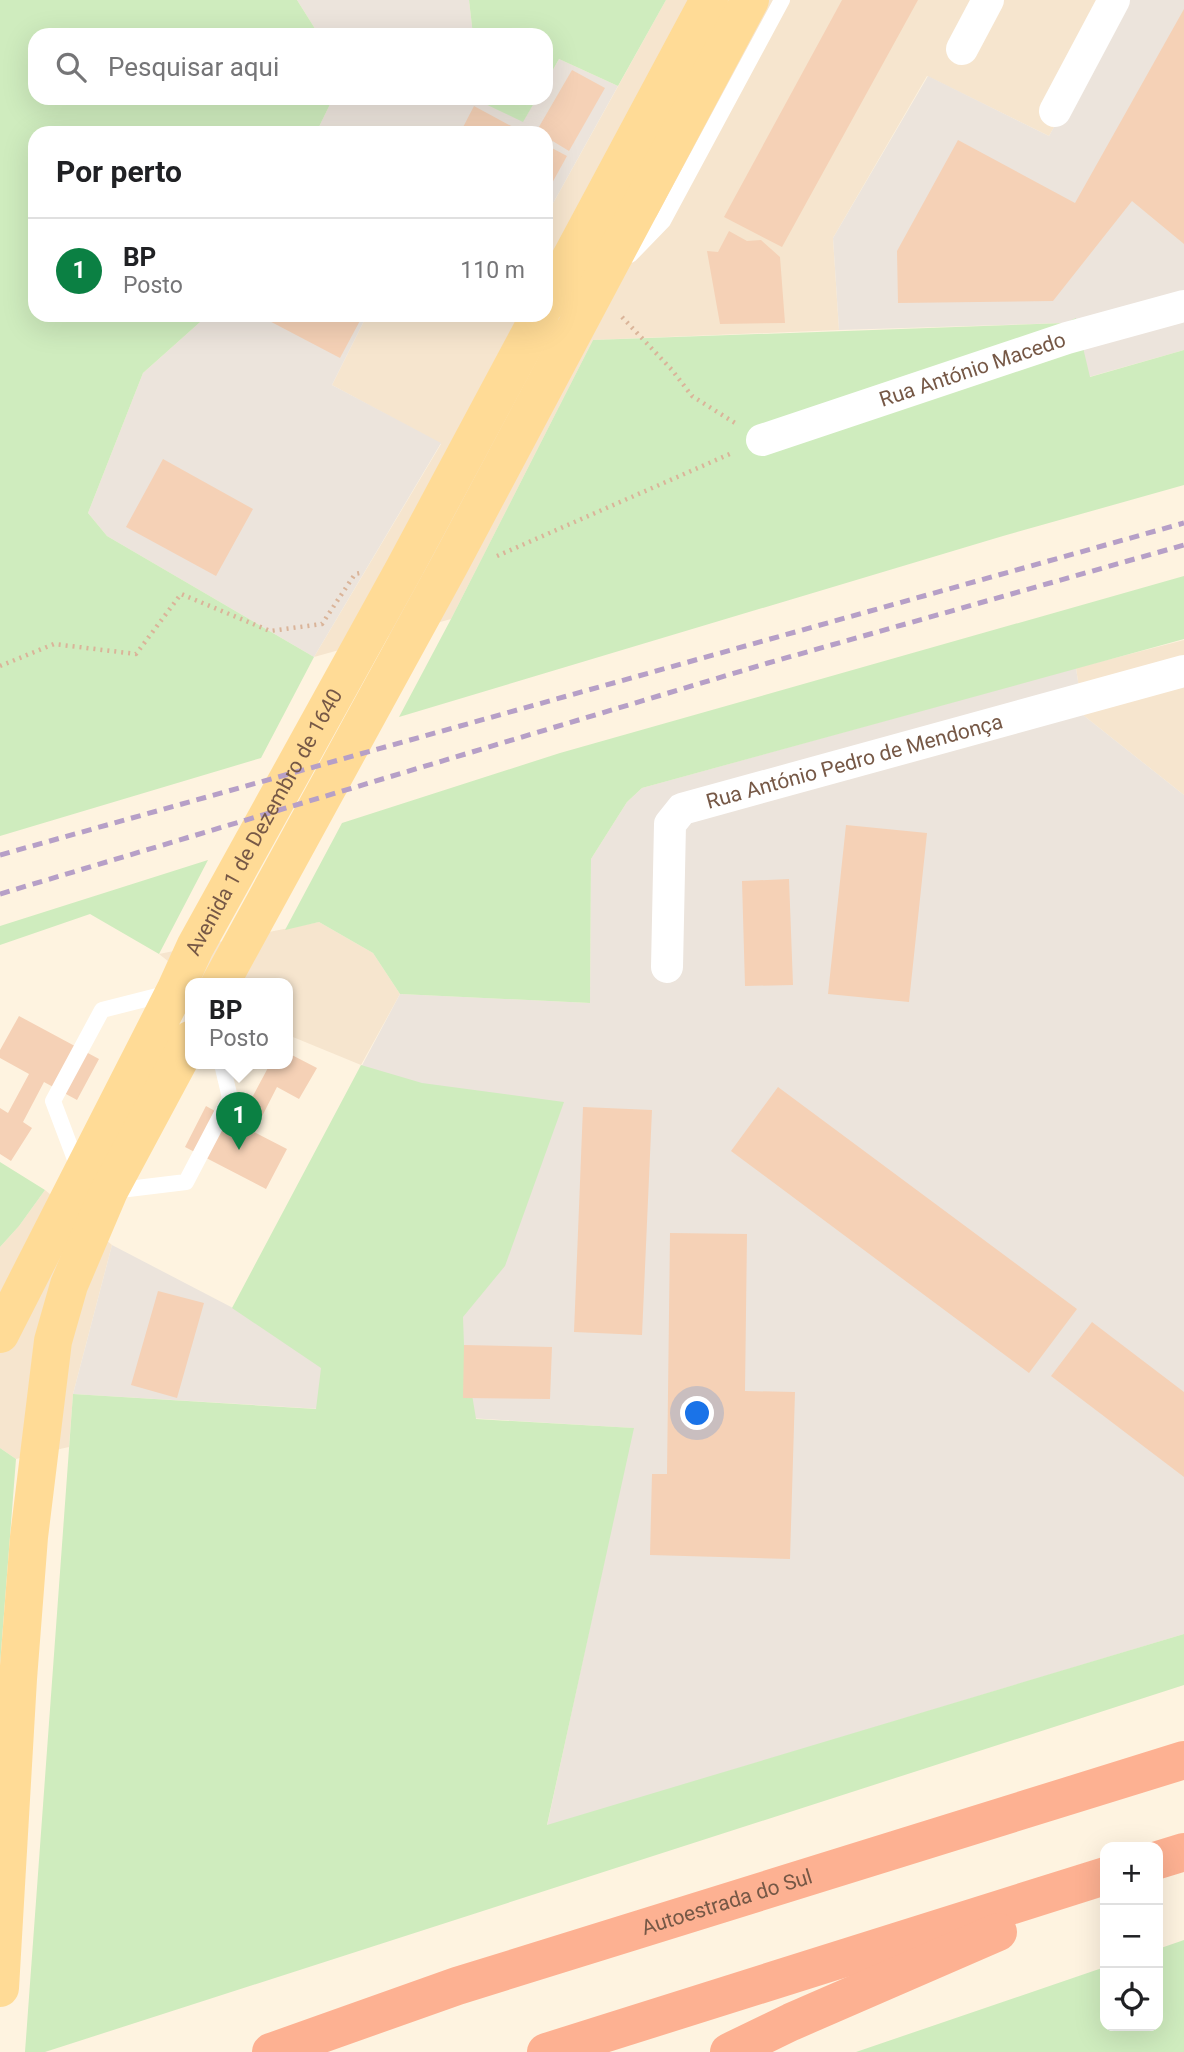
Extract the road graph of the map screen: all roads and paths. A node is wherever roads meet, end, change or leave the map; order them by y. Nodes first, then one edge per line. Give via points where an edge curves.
1 (709, 0) edge
2 (750, 0) edge
3 (782, 0) edge
4 (988, 0) edge
5 (1114, 0) edge
6 (962, 49) dead end
7 (1055, 111) dead end
8 (596, 289) junction
9 (553, 291) edge
10 (1184, 306) edge
11 (536, 322) edge
12 (762, 440) joint
13 (1184, 671) edge
14 (667, 967) dead end
15 (223, 978) edge
16 (175, 991) junction
17 (185, 1048) edge
18 (223, 1069) edge
19 (95, 1183) junction
20 (0, 1334) edge
21 (1184, 1759) edge
22 (1100, 1878) edge
23 (1100, 1887) edge
24 (0, 1988) edge
25 (271, 2052) edge
26 (546, 2052) edge
27 (729, 2052) edge

1 - 9 main road
2 - 8 main road, Avenida 1 de Dezembro de 1640
3 - 8 lane, Avenida 1 de Dezembro de 1640 via 663,221
4 - 6 street
5 - 7 street
8 - 12 path via 692,396
8 - 15 main road, Avenida 1 de Dezembro de 1640
10 - 12 street, Rua António Macedo via 1067,338
11 - 16 main road, Avenida 1 de Dezembro de 1640 via 194,947
13 - 14 street, Rua António Pedro de Mendonça via 682,809 670,824
16 - 19 main road, Avenida 1 de Dezembro de 1640
16 - 19 lane via 102,1010 53,1101
17 - 19 main road, Avenida 1 de Dezembro de 1640
18 - 19 lane via 230,1098 186,1182
19 - 20 main road, Avenida 1 de Dezembro de 1640
19 - 24 main road via 53,1341 41,1426 25,1589
21 - 25 highway, Autoestrada do Sul via 457,1986
22 - 26 highway
23 - 27 highway

